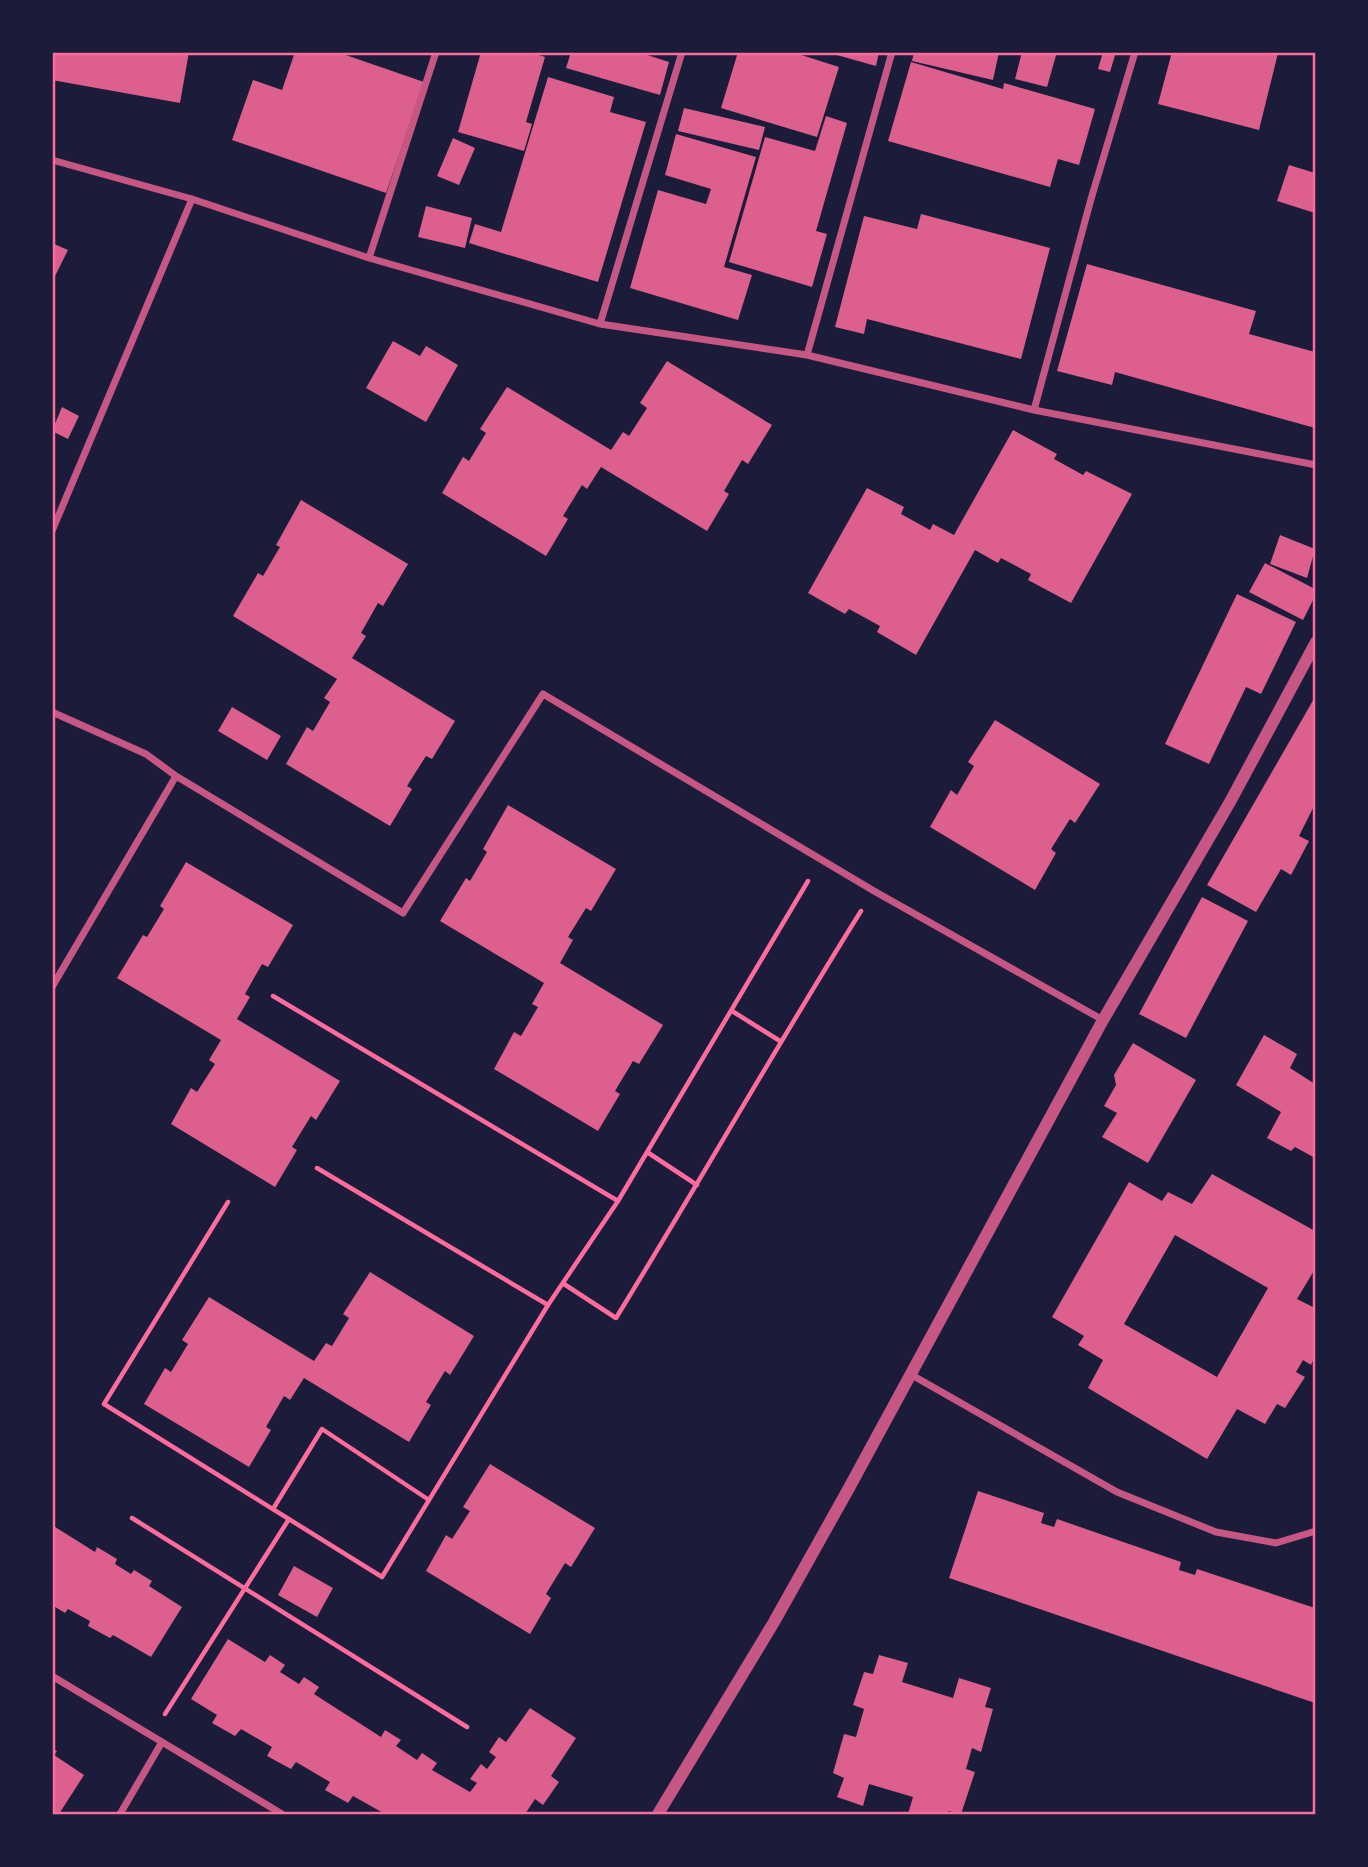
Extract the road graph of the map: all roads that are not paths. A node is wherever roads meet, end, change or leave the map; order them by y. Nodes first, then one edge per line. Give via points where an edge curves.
1 (436, 52) edge
2 (682, 52) edge
3 (892, 52) edge
4 (1135, 52) edge
5 (52, 160) edge
6 (192, 199) junction
7 (369, 258) junction
8 (600, 324) junction
9 (807, 355) junction
10 (1034, 410) junction
11 (1315, 465) edge
12 (52, 531) edge
13 (1315, 642) edge
14 (52, 712) edge
15 (176, 776) junction
16 (52, 987) edge
17 (1103, 1020) junction
18 (910, 1374) junction
19 (1315, 1531) edge
20 (52, 1676) edge
21 (162, 1742) junction
22 (120, 1815) edge
23 (282, 1815) edge
24 (658, 1815) edge

1 - 7 street
2 - 8 street
3 - 9 street
4 - 10 street
5 - 6 street
6 - 7 street
6 - 12 street
7 - 8 street
8 - 9 street
9 - 10 street
10 - 11 street
13 - 17 street via 1230,802
14 - 15 street via 146,754
15 - 16 street
15 - 17 street via 403,913 543,694 874,891
17 - 18 street
18 - 19 street via 1117,1492 1216,1532 1276,1543
18 - 24 street via 774,1622
20 - 21 street
21 - 22 street
21 - 23 street

